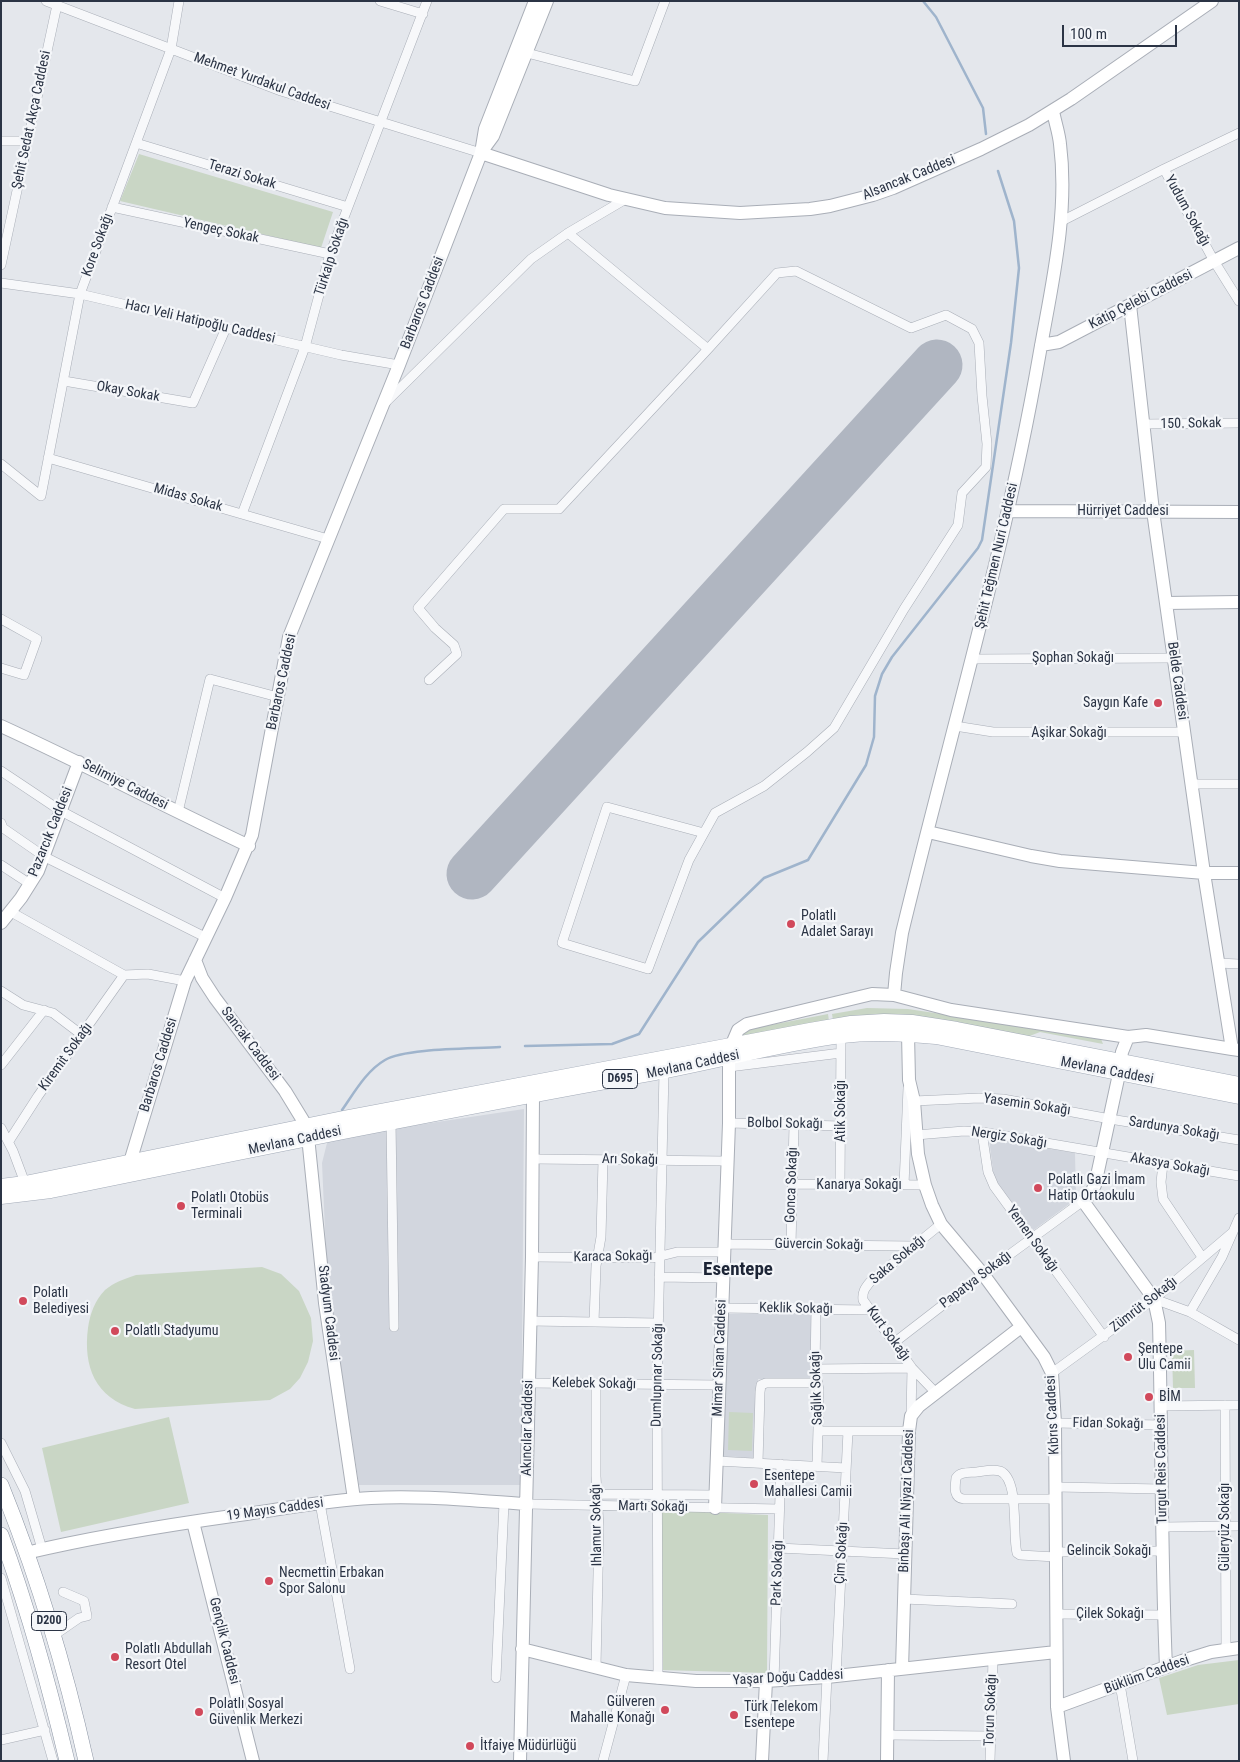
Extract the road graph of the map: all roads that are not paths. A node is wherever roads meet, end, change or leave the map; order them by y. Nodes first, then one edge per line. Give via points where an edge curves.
1 (46, 1) edge
2 (179, 1) edge
3 (380, 1) edge
4 (427, 1) edge
5 (535, 1) edge
6 (547, 1) edge
7 (665, 1) edge
8 (1212, 1) edge
9 (57, 5) junction
10 (422, 14) junction
11 (171, 49) junction
12 (526, 53) junction
13 (1053, 111) junction
14 (380, 122) junction
15 (1239, 133) edge
16 (1, 141) edge
17 (28, 141) junction
18 (136, 144) junction
19 (481, 153) junction
20 (1164, 169) junction
21 (624, 200) junction
22 (112, 207) junction
23 (348, 207) junction
24 (1060, 222) junction
25 (568, 233) junction
26 (1239, 248) edge
27 (330, 254) junction
28 (1214, 261) junction
29 (1, 265) edge
30 (1, 282) edge
31 (80, 294) junction
32 (1239, 301) edge
33 (1130, 305) junction
34 (226, 328) junction
35 (1041, 345) junction
36 (305, 347) junction
37 (708, 349) junction
38 (399, 365) junction
39 (64, 380) junction
40 (381, 407) junction
41 (1239, 423) edge
42 (1144, 424) junction
43 (48, 458) junction
44 (1, 464) edge
45 (511, 509) dead end
46 (560, 509) junction
47 (1008, 511) junction
48 (1153, 511) junction
49 (1239, 512) edge
50 (242, 514) junction
51 (328, 539) junction
52 (1239, 602) edge
53 (1166, 603) junction
54 (1, 619) edge
55 (1174, 658) junction
56 (973, 659) junction
57 (1, 668) edge
58 (429, 680) dead end
59 (278, 697) junction
60 (1, 726) edge
61 (955, 726) junction
62 (1184, 732) junction
63 (79, 762) junction
64 (1, 771) edge
65 (1192, 784) junction
66 (1239, 784) edge
67 (61, 811) junction
68 (178, 812) junction
69 (1, 823) edge
70 (928, 832) junction
71 (704, 833) junction
72 (249, 846) junction
73 (44, 856) junction
74 (1, 865) edge
75 (1204, 873) junction
76 (1239, 873) edge
77 (30, 884) junction
78 (225, 898) junction
79 (11, 912) junction
80 (1, 923) edge
81 (206, 937) junction
82 (195, 960) junction
83 (1218, 963) junction
84 (1239, 964) edge
85 (124, 975) junction
86 (185, 981) junction
87 (894, 995) junction
88 (3, 996) edge
89 (44, 1010) junction
90 (908, 1034) junction
91 (82, 1035) junction
92 (841, 1036) junction
93 (1128, 1037) junction
94 (732, 1044) junction
95 (1235, 1049) edge
96 (841, 1053) junction
97 (729, 1063) junction
98 (1, 1065) edge
99 (1120, 1068) junction
100 (664, 1072) junction
101 (909, 1080) junction
102 (1239, 1084) edge
103 (533, 1095) junction
104 (1239, 1097) edge
105 (914, 1101) junction
106 (1110, 1119) junction
107 (392, 1122) junction
108 (728, 1123) junction
109 (794, 1125) junction
110 (841, 1126) junction
111 (1, 1128) edge
112 (308, 1132) junction
113 (982, 1132) junction
114 (916, 1136) junction
115 (1239, 1140) edge
116 (9, 1141) junction
117 (1102, 1153) junction
118 (533, 1159) junction
119 (603, 1160) junction
120 (662, 1160) junction
121 (130, 1162) junction
122 (727, 1162) junction
123 (1163, 1164) junction
124 (1239, 1176) edge
125 (25, 1183) junction
126 (792, 1184) junction
127 (840, 1185) junction
128 (904, 1185) junction
129 (1, 1186) edge
130 (925, 1186) junction
131 (1, 1197) edge
132 (1083, 1201) junction
133 (1239, 1218) edge
134 (942, 1224) junction
135 (1233, 1232) junction
136 (1031, 1238) junction
137 (791, 1245) junction
138 (914, 1246) junction
139 (724, 1248) junction
140 (532, 1257) junction
141 (659, 1257) junction
142 (1202, 1257) junction
143 (598, 1258) junction
144 (983, 1274) junction
145 (659, 1277) junction
146 (723, 1278) junction
147 (1154, 1299) junction
148 (863, 1300) joint
149 (722, 1308) junction
150 (816, 1309) junction
151 (870, 1310) junction
152 (1190, 1312) junction
153 (530, 1321) junction
154 (594, 1322) junction
155 (658, 1323) junction
156 (394, 1327) dead end
157 (1021, 1327) junction
158 (1104, 1337) junction
159 (1239, 1340) edge
160 (895, 1342) junction
161 (912, 1368) junction
162 (814, 1369) junction
163 (1052, 1373) junction
164 (529, 1383) junction
165 (818, 1383) junction
166 (596, 1384) junction
167 (657, 1385) junction
168 (719, 1385) junction
169 (936, 1393) junction
170 (1225, 1405) junction
171 (1239, 1405) edge
172 (1161, 1406) junction
173 (911, 1416) junction
174 (1055, 1423) junction
175 (1162, 1425) junction
176 (818, 1431) junction
177 (848, 1431) junction
178 (909, 1431) junction
179 (1, 1443) edge
180 (717, 1461) junction
181 (758, 1463) junction
182 (781, 1464) junction
183 (817, 1466) junction
184 (846, 1468) junction
185 (1, 1485) edge
186 (1162, 1489) junction
187 (1056, 1493) junction
188 (597, 1494) junction
189 (657, 1495) junction
190 (354, 1499) junction
191 (1014, 1499) junction
192 (715, 1501) junction
193 (320, 1503) junction
194 (504, 1503) junction
195 (527, 1504) junction
196 (598, 1506) junction
197 (657, 1506) junction
198 (780, 1509) junction
199 (193, 1522) junction
200 (1225, 1526) junction
201 (1239, 1526) edge
202 (1163, 1527) junction
203 (1, 1535) edge
204 (778, 1548) junction
205 (42, 1549) junction
206 (842, 1551) junction
207 (1163, 1551) junction
208 (26, 1553) junction
209 (905, 1554) junction
210 (1056, 1554) junction
211 (6, 1567) edge
212 (1, 1578) edge
213 (63, 1592) dead end
214 (904, 1599) junction
215 (1012, 1604) dead end
216 (1056, 1614) junction
217 (1164, 1614) junction
218 (53, 1636) junction
219 (522, 1649) junction
220 (1233, 1649) edge
221 (1056, 1652) junction
222 (993, 1659) junction
223 (596, 1667) junction
224 (1166, 1667) junction
225 (350, 1669) dead end
226 (902, 1669) junction
227 (888, 1670) junction
228 (626, 1675) junction
229 (831, 1676) junction
230 (496, 1678) dead end
231 (658, 1679) junction
232 (770, 1681) junction
233 (1120, 1684) junction
234 (1057, 1707) junction
235 (44, 1730) junction
236 (887, 1735) junction
237 (991, 1736) junction
238 (1, 1740) edge
239 (53, 1761) edge
240 (66, 1761) edge
241 (86, 1761) edge
242 (253, 1761) edge
243 (520, 1761) edge
244 (603, 1761) edge
245 (762, 1761) edge
246 (823, 1761) edge
247 (887, 1761) edge
248 (990, 1761) edge
249 (1064, 1761) edge
250 (1133, 1761) edge

1 - 9 street, Mehmet Yurdakul Caddesi
2 - 11 street, Kore Sokağı
3 - 10 street
4 - 10 street, Türkalp Sokağı
5 - 19 street, Barbaros Caddesi via 485,129
6 - 12 street, Barbaros Caddesi
7 - 12 street via 635,81
8 - 13 street, Alsancak Caddesi
9 - 11 street, Mehmet Yurdakul Caddesi
9 - 17 street, Şehit Sedat Akça Caddesi
10 - 14 street, Türkalp Sokağı
11 - 14 street, Mehmet Yurdakul Caddesi via 281,91
11 - 18 street, Kore Sokağı
12 - 19 street, Barbaros Caddesi via 493,136
13 - 21 street, Alsancak Caddesi via 1003,138 894,188 830,206 740,213 664,208
13 - 24 street, Şehit Teğmen Nuri Caddesi via 1060,150
14 - 19 street, Mehmet Yurdakul Caddesi
14 - 23 street, Türkalp Sokağı
15 - 20 street
16 - 17 street
17 - 29 street, Şehit Sedat Akça Caddesi
18 - 22 street, Kore Sokağı
18 - 23 street, Terazi Sokak
19 - 21 street, Alsancak Caddesi
19 - 38 street, Barbaros Caddesi
20 - 24 street, Yudum Sokağı
20 - 28 street, Yudum Sokağı
21 - 25 street
22 - 27 street, Yengeç Sokak
22 - 31 street, Kore Sokağı
23 - 27 street, Türkalp Sokağı
24 - 35 street, Şehit Teğmen Nuri Caddesi
25 - 37 street
25 - 40 street via 531,259
26 - 28 street, Katip Çelebi Caddesi
27 - 36 street, Türkalp Sokağı
28 - 32 street, Yudum Sokağı
28 - 33 street, Katip Çelebi Caddesi
30 - 31 street, Hacı Veli Hatipoğlu Caddesi
31 - 34 street, Hacı Veli Hatipoğlu Caddesi
31 - 39 street, Kore Sokağı
33 - 35 street, Katip Çelebi Caddesi via 1059,342
33 - 42 street, Belde Caddesi
34 - 36 street, Hacı Veli Hatipoğlu Caddesi
34 - 39 street, Okay Sokak via 193,403
35 - 47 street, Şehit Teğmen Nuri Caddesi
36 - 38 street, Hacı Veli Hatipoğlu Caddesi
36 - 50 street, Türkalp Sokağı
37 - 46 street
37 - 71 street via 777,273 796,271 911,328 946,315 972,329 979,343 987,444 986,467 962,493 958,525 834,728 764,786 715,813
38 - 40 street, Barbaros Caddesi
39 - 43 street, Kore Sokağı
40 - 51 street, Barbaros Caddesi
41 - 42 street, 150. Sokak
42 - 48 street, Belde Caddesi
43 - 44 street, Kore Sokağı via 41,496
43 - 50 street, Midas Sokak
45 - 46 street
46 - 58 street via 504,509 418,608 454,645 457,654
47 - 48 street, Hürriyet Caddesi
47 - 56 street, Şehit Teğmen Nuri Caddesi
48 - 49 street, Hürriyet Caddesi
48 - 53 street, Belde Caddesi
50 - 51 street, Midas Sokak
51 - 59 street, Barbaros Caddesi via 289,637
52 - 53 street
53 - 55 street, Belde Caddesi
54 - 57 street via 37,639 24,675
55 - 56 street, Şophan Sokağı
55 - 62 street, Belde Caddesi
56 - 61 street, Şehit Teğmen Nuri Caddesi
59 - 68 street via 210,679
59 - 72 street, Barbaros Caddesi
60 - 63 street, Selimiye Caddesi
61 - 62 street, Aşikar Sokağı via 987,732
61 - 70 street, Şehit Teğmen Nuri Caddesi
62 - 65 street, Belde Caddesi
63 - 67 street, Pazarcık Caddesi
63 - 68 street, Selimiye Caddesi
64 - 67 street
65 - 66 street
65 - 75 street, Belde Caddesi
67 - 73 street, Pazarcık Caddesi
67 - 78 street
68 - 72 street, Selimiye Caddesi
69 - 73 street via 3,828
70 - 75 street via 1060,861
70 - 87 street, Şehit Teğmen Nuri Caddesi via 902,933
71 - 71 street via 689,860 648,969 562,943 607,807
72 - 78 street, Barbaros Caddesi
73 - 77 street, Pazarcık Caddesi
73 - 81 street
74 - 77 street
75 - 76 street
75 - 83 street, Belde Caddesi
77 - 79 street, Pazarcık Caddesi
78 - 81 street, Barbaros Caddesi
79 - 80 street, Pazarcık Caddesi
79 - 85 street
81 - 82 street, Barbaros Caddesi
82 - 86 street, Barbaros Caddesi
82 - 112 street, Sancak Caddesi via 215,998 285,1092
83 - 84 street
83 - 95 street, Belde Caddesi
85 - 86 street via 148,974
85 - 91 street, Kiremit Sokağı
86 - 121 street, Barbaros Caddesi
87 - 93 street via 952,1010
87 - 94 street via 872,994 747,1024 738,1030
88 - 89 street
89 - 91 street
89 - 98 street
90 - 92 main road, Mevlana Caddesi / D695
90 - 99 main road, Mevlana Caddesi / D695
90 - 101 street, Kıbrıs Caddesi
91 - 116 street, Kiremit Sokağı
92 - 96 street, Atik Sokağı
92 - 97 main road, Mevlana Caddesi / D695
93 - 95 street via 1146,1035
93 - 99 street
94 - 99 main road, Mevlana Caddesi / D695 via 851,1023 898,1021 957,1029
94 - 112 main road, Mevlana Caddesi / D695
96 - 97 street
96 - 110 street, Atik Sokağı
97 - 100 main road, Mevlana Caddesi / D695
97 - 108 street, Mimar Sinan Caddesi
99 - 102 main road, Mevlana Caddesi / D695
99 - 104 main road, Mevlana Caddesi / D695
99 - 106 street
100 - 103 main road, Mevlana Caddesi / D695
100 - 120 street, Dumlupınar Sokağı
101 - 105 street, Kıbrıs Caddesi
101 - 128 street, Kıbrıs Caddesi
103 - 107 main road, Mevlana Caddesi / D695
103 - 118 street, Akıncılar Caddesi
105 - 106 street, Yasemin Sokağı via 991,1098
105 - 114 street, Kıbrıs Caddesi
106 - 115 street, Sardunya Sokağı
106 - 117 street
107 - 112 main road, Mevlana Caddesi / D695
107 - 156 street
108 - 109 street, Bolbol Sokağı
108 - 122 street, Mimar Sinan Caddesi
109 - 110 street, Bolbol Sokağı
109 - 126 street, Gonca Sokağı
110 - 127 street, Atik Sokağı
111 - 116 street
112 - 121 main road, Mevlana Caddesi / D695
112 - 131 main road, Mevlana Caddesi / D695 via 51,1191
112 - 190 street, Stadyum Caddesi via 325,1303
113 - 114 street, Nergiz Sokağı
113 - 117 street, Nergiz Sokağı
113 - 136 street, Yemen Sokağı via 991,1180
114 - 130 street, Kıbrıs Caddesi
116 - 125 street
117 - 123 street, Akasya Sokağı
117 - 132 street via 1095,1184
118 - 119 street, Arı Sokağı
118 - 140 street, Akıncılar Caddesi
119 - 120 street, Arı Sokağı
119 - 143 street
120 - 122 street, Arı Sokağı
120 - 141 street, Dumlupınar Sokağı
121 - 125 main road, Mevlana Caddesi / D695
122 - 139 street, Mimar Sinan Caddesi
123 - 124 street, Akasya Sokağı
123 - 142 street via 1163,1199
125 - 129 main road, Mevlana Caddesi / D695
126 - 127 street, Kanarya Sokağı
126 - 137 street, Gonca Sokağı
127 - 128 street, Kanarya Sokağı
128 - 130 street, Kanarya Sokağı
130 - 134 street, Kıbrıs Caddesi
132 - 136 street, Papatya Sokağı
132 - 147 street, Turgut Reis Caddesi
133 - 135 street
134 - 138 street, Saka Sokağı
134 - 144 street, Kıbrıs Caddesi
135 - 142 street, Zümrüt Sokağı
135 - 152 street
136 - 144 street, Papatya Sokağı
136 - 158 street, Yemen Sokağı
137 - 138 street, Güvercin Sokağı
137 - 139 street, Güvercin Sokağı
138 - 148 street, Saka Sokağı via 870,1282
139 - 141 street, Karaca Sokağı
139 - 146 street, Mimar Sinan Caddesi
140 - 143 street, Karaca Sokağı
140 - 153 street, Akıncılar Caddesi
141 - 143 street, Karaca Sokağı
141 - 145 street, Dumlupınar Sokağı
142 - 147 street, Zümrüt Sokağı
143 - 154 street
144 - 157 street, Kıbrıs Caddesi
144 - 160 street, Papatya Sokağı
145 - 146 street
145 - 155 street, Dumlupınar Sokağı
146 - 149 street, Mimar Sinan Caddesi
147 - 152 street
147 - 158 street, Zümrüt Sokağı
147 - 172 street, Turgut Reis Caddesi via 1159,1323
148 - 151 street, Kurt Sokağı
149 - 150 street, Keklik Sokağı
149 - 168 street, Mimar Sinan Caddesi
150 - 151 street, Keklik Sokağı
150 - 162 street, Sağlık Sokağı
151 - 160 street, Kurt Sokağı
152 - 159 street
153 - 154 street
153 - 164 street, Akıncılar Caddesi
154 - 155 street
155 - 167 street, Dumlupınar Sokağı
157 - 163 street, Kıbrıs Caddesi
157 - 169 street, Binbaşı Ali Niyazi Caddesi
158 - 163 street, Zümrüt Sokağı
160 - 161 street, Kurt Sokağı
161 - 162 street
161 - 169 street, Kurt Sokağı
161 - 173 street, Kurt Sokağı
162 - 165 street, Sağlık Sokağı
163 - 174 street, Kıbrıs Caddesi
164 - 166 street, Kelebek Sokağı
164 - 195 street, Akıncılar Caddesi
165 - 176 street, Sağlık Sokağı
165 - 181 street via 761,1385
166 - 167 street, Kelebek Sokağı
166 - 188 street, Ihlamur Sokağı
167 - 168 street, Kelebek Sokağı
167 - 189 street, Dumlupınar Sokağı
168 - 180 street, Mimar Sinan Caddesi
169 - 173 street, Binbaşı Ali Niyazi Caddesi
170 - 171 street
170 - 172 street
170 - 200 street, Güleryüz Sokağı
172 - 175 street, Turgut Reis Caddesi
173 - 178 street, Binbaşı Ali Niyazi Caddesi
174 - 175 street, Fidan Sokağı
174 - 187 street, Kıbrıs Caddesi
175 - 186 street, Turgut Reis Caddesi
176 - 177 street
176 - 183 street, Sağlık Sokağı
177 - 178 street
177 - 184 street, Çim Sokağı
178 - 209 street, Binbaşı Ali Niyazi Caddesi
179 - 205 street via 25,1492
180 - 181 street
180 - 192 street, Mimar Sinan Caddesi
181 - 182 street
182 - 183 street
182 - 198 street, Park Sokağı
183 - 184 street
184 - 206 street, Çim Sokağı
185 - 208 highway, D200
186 - 187 street
186 - 202 street, Turgut Reis Caddesi
187 - 191 street
187 - 210 street, Kıbrıs Caddesi
188 - 189 street, Martı Sokağı
188 - 196 street, Ihlamur Sokağı
189 - 192 street, Martı Sokağı
189 - 197 street, Dumlupınar Sokağı
190 - 193 street, 19 Mayıs Caddesi
190 - 194 street, 19 Mayıs Caddesi via 413,1498
191 - 191 street via 1006,1476 1000,1471 961,1474 956,1478 955,1491 959,1498
191 - 210 street, Gelincik Sokağı via 1017,1553
192 - 197 street, Martı Sokağı
192 - 198 street, Martı Sokağı
193 - 199 street, 19 Mayıs Caddesi
193 - 225 street
194 - 195 street, 19 Mayıs Caddesi
194 - 230 street
195 - 196 street, Martı Sokağı
195 - 219 street, Akıncılar Caddesi
196 - 197 street, Martı Sokağı
196 - 223 street, Ihlamur Sokağı
197 - 231 street, Dumlupınar Sokağı
198 - 204 street, Park Sokağı
199 - 205 street, 19 Mayıs Caddesi
199 - 242 street, Gençlik Caddesi
200 - 201 street
200 - 202 street
200 - 220 street, Güleryüz Sokağı
202 - 207 street, Turgut Reis Caddesi
203 - 211 highway, D200
204 - 206 street
204 - 232 street, Park Sokağı
205 - 208 street, 19 Mayıs Caddesi
206 - 209 street
206 - 229 street, Çim Sokağı
207 - 210 street, Gelincik Sokağı
207 - 217 street, Turgut Reis Caddesi
208 - 218 highway, D200
209 - 214 street, Binbaşı Ali Niyazi Caddesi
210 - 216 street, Kıbrıs Caddesi
211 - 240 highway, D200 via 38,1651
212 - 235 street
213 - 218 street via 84,1601 87,1616
214 - 215 street
214 - 226 street, Binbaşı Ali Niyazi Caddesi
216 - 217 street, Çilek Sokağı
216 - 221 street, Kıbrıs Caddesi
217 - 224 street, Turgut Reis Caddesi
218 - 241 highway, D200
219 - 223 street, Yaşar Doğu Caddesi
219 - 243 street, Akıncılar Caddesi
220 - 224 street, Büklüm Caddesi via 1204,1654
221 - 222 street, Yaşar Doğu Caddesi
221 - 234 street, Kıbrıs Caddesi
222 - 226 street, Yaşar Doğu Caddesi
222 - 237 street, Torun Sokağı
223 - 228 street, Yaşar Doğu Caddesi
224 - 233 street, Büklüm Caddesi
226 - 227 street, Yaşar Doğu Caddesi
227 - 229 street, Yaşar Doğu Caddesi
227 - 236 street
228 - 231 street, Yaşar Doğu Caddesi
228 - 244 street
229 - 232 street, Yaşar Doğu Caddesi
229 - 246 street, Çim Sokağı
231 - 232 street, Yaşar Doğu Caddesi
232 - 245 street
233 - 234 street, Büklüm Caddesi
233 - 250 street
234 - 249 street, Kıbrıs Caddesi
235 - 238 street
235 - 239 street
236 - 237 street
236 - 247 street
237 - 248 street, Torun Sokağı

